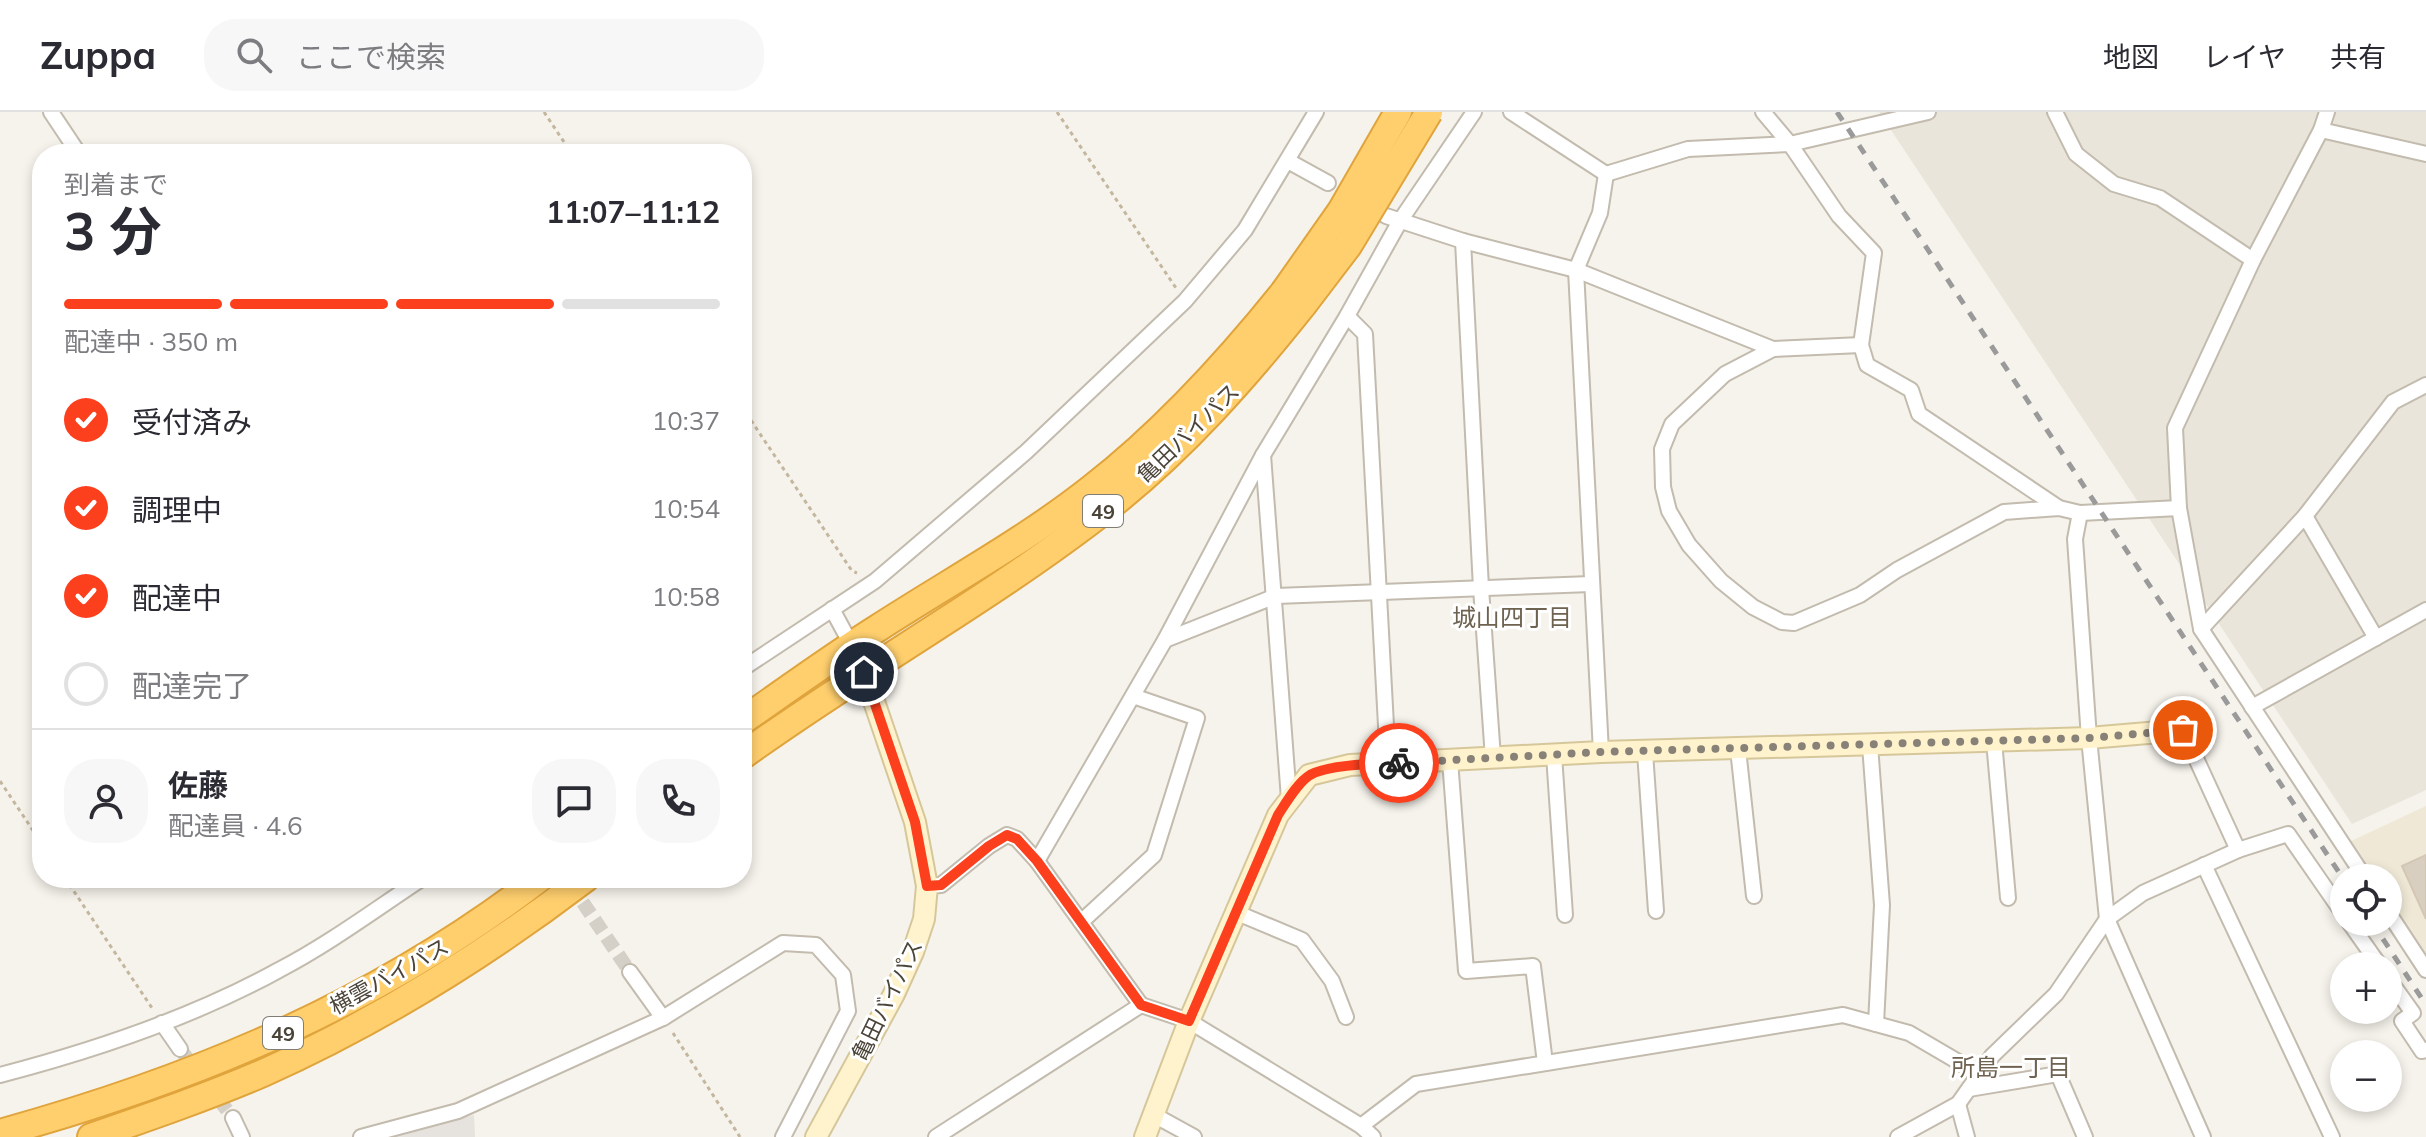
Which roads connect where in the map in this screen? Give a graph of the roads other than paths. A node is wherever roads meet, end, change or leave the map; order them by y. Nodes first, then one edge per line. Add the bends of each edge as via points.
1 (51, 112) edge
2 (1316, 112) edge
3 (1398, 112) edge
4 (1429, 112) edge
5 (1474, 112) edge
6 (1511, 112) edge
7 (1763, 112) edge
8 (1928, 112) edge
9 (2055, 112) edge
10 (2327, 112) edge
11 (2321, 130) junction
12 (72, 144) edge
13 (1790, 144) junction
14 (2426, 154) edge
15 (1288, 161) junction
16 (1606, 174) junction
17 (1328, 183) dead end
18 (1393, 219) junction
19 (1463, 241) junction
20 (2253, 260) junction
21 (1576, 270) junction
22 (1294, 299) junction
23 (1347, 316) junction
24 (1861, 345) junction
25 (1773, 349) junction
26 (2426, 385) edge
27 (1263, 455) junction
28 (2059, 508) junction
29 (2179, 508) junction
30 (2080, 513) junction
31 (2305, 516) junction
32 (1591, 584) junction
33 (1481, 588) junction
34 (1379, 592) junction
35 (1276, 596) junction
36 (832, 609) junction
37 (2426, 610) edge
38 (2201, 629) junction
39 (2376, 638) junction
40 (1165, 640) junction
41 (852, 646) junction
42 (752, 662) edge
43 (864, 672) junction
44 (1133, 696) junction
45 (2252, 707) junction
46 (752, 714) edge
47 (2183, 730) joint
48 (2089, 738) junction
49 (1994, 741) junction
50 (1870, 745) junction
51 (752, 749) edge
52 (1738, 749) junction
53 (1601, 752) junction
54 (1645, 752) junction
55 (1554, 755) junction
56 (1493, 758) junction
57 (1450, 760) junction
58 (1388, 763) junction
59 (1289, 799) junction
60 (2238, 850) junction
61 (1037, 861) junction
62 (2356, 864) edge
63 (2204, 865) junction
64 (927, 886) junction
65 (408, 888) edge
66 (526, 888) edge
67 (572, 888) edge
68 (2330, 895) edge
69 (1754, 896) dead end
70 (2008, 898) dead end
71 (1656, 911) dead end
72 (1235, 912) junction
73 (1565, 915) dead end
74 (2107, 919) junction
75 (1081, 922) junction
76 (2402, 933) edge
77 (2426, 970) edge
78 (630, 972) tunnel mouth
79 (2402, 998) edge
80 (1141, 1005) junction
81 (1346, 1017) dead end
82 (663, 1018) junction
83 (1189, 1021) junction
84 (2402, 1021) edge
85 (2402, 1021) edge
86 (162, 1023) junction
87 (1876, 1024) junction
88 (180, 1049) tunnel mouth
89 (2426, 1050) edge
90 (1545, 1063) junction
91 (1979, 1074) junction
92 (0, 1075) edge
93 (1969, 1089) junction
94 (1958, 1104) junction
95 (1154, 1115) junction
96 (233, 1118) tunnel mouth
97 (1361, 1126) junction
98 (0, 1133) edge
99 (91, 1137) edge
100 (242, 1137) edge
101 (361, 1137) edge
102 (783, 1137) edge
103 (816, 1137) edge
104 (936, 1137) edge
105 (1145, 1137) edge
106 (1194, 1137) edge
107 (1373, 1137) edge
108 (1898, 1137) edge
109 (1967, 1137) edge
110 (2085, 1137) edge
111 (2203, 1137) edge
112 (2332, 1137) edge

1 - 12 street
2 - 15 street
3 - 22 highway, 亀田バイパス / 49, bridge
4 - 22 highway, 亀田バイパス / 49, bridge via 1348,246
5 - 18 street
6 - 16 street
7 - 13 street
8 - 13 street
9 - 20 street via 2076,154 2114,184 2160,198
10 - 11 street
11 - 14 street
11 - 20 street
13 - 16 street via 1688,149
13 - 24 street via 1839,216 1874,253
15 - 17 street
15 - 36 street via 1245,230 1185,301 1026,452 875,581
16 - 21 street via 1600,213
18 - 19 street
18 - 23 street
19 - 21 street
19 - 33 street
20 - 29 street via 2175,428
21 - 25 street
21 - 32 street
22 - 41 highway, 亀田バイパス / 49 via 1092,488
22 - 43 highway, 亀田バイパス / 49 via 1263,356 1212,413 1111,505
23 - 27 street
23 - 34 street via 1365,334
24 - 25 street
24 - 28 street via 1867,365 1911,390 1919,414
25 - 28 street via 1725,374 1672,424 1662,449 1669,511 1689,545 1753,607 1794,623 1860,595 2004,512
26 - 31 street via 2393,402
27 - 35 street
27 - 40 street
28 - 30 street
29 - 30 street
29 - 38 street
30 - 48 street via 2075,539
31 - 38 street
31 - 39 street
32 - 33 street
32 - 53 street
33 - 34 street
33 - 56 street
34 - 35 street
34 - 58 street
35 - 40 street
35 - 59 street
36 - 41 street
36 - 42 street
37 - 39 street
38 - 45 street
39 - 45 street
40 - 44 street
41 - 43 street, 亀田バイパス
41 - 46 highway, 49
43 - 51 highway, 49
43 - 64 street, 亀田バイパス via 915,822
44 - 61 street
44 - 75 street via 1197,718 1154,855
45 - 62 street
47 - 48 street
47 - 60 street
48 - 49 street
48 - 74 street
49 - 50 street
49 - 70 street
50 - 52 street
50 - 87 street via 1882,905
52 - 54 street
52 - 69 street
53 - 54 street
53 - 55 street
54 - 71 street
55 - 56 street
55 - 73 street
56 - 57 street
57 - 58 street
57 - 90 street via 1466,971 1533,966
58 - 59 street via 1309,775
59 - 72 street
60 - 63 street
60 - 68 street via 2288,834
61 - 64 street via 1007,835 941,885
61 - 75 street
63 - 74 street via 2143,893
63 - 112 street
64 - 103 street, 亀田バイパス via 913,952
65 - 86 street via 282,969
66 - 98 highway, 横雲バイパス / 49 via 410,967 298,1026 177,1078
67 - 99 highway, 横雲バイパス / 49 via 424,990 323,1044
72 - 81 street via 1302,940 1332,981
72 - 83 street
74 - 91 street via 2056,994
74 - 111 street
75 - 80 street
76 - 77 street
78 - 82 street
79 - 85 street via 2413,1013
80 - 83 street
80 - 104 street
82 - 101 street via 458,1111
82 - 102 street via 783,943 816,945 843,975 848,1011
83 - 95 street
83 - 97 street
84 - 89 street
86 - 88 street
86 - 92 street
87 - 90 street via 1843,1015
87 - 91 street via 1909,1033
90 - 97 street via 1416,1084
91 - 93 street
93 - 94 street
93 - 110 street via 2058,1074
94 - 108 street
94 - 109 street
95 - 105 street
95 - 106 street
96 - 100 street
97 - 107 street

